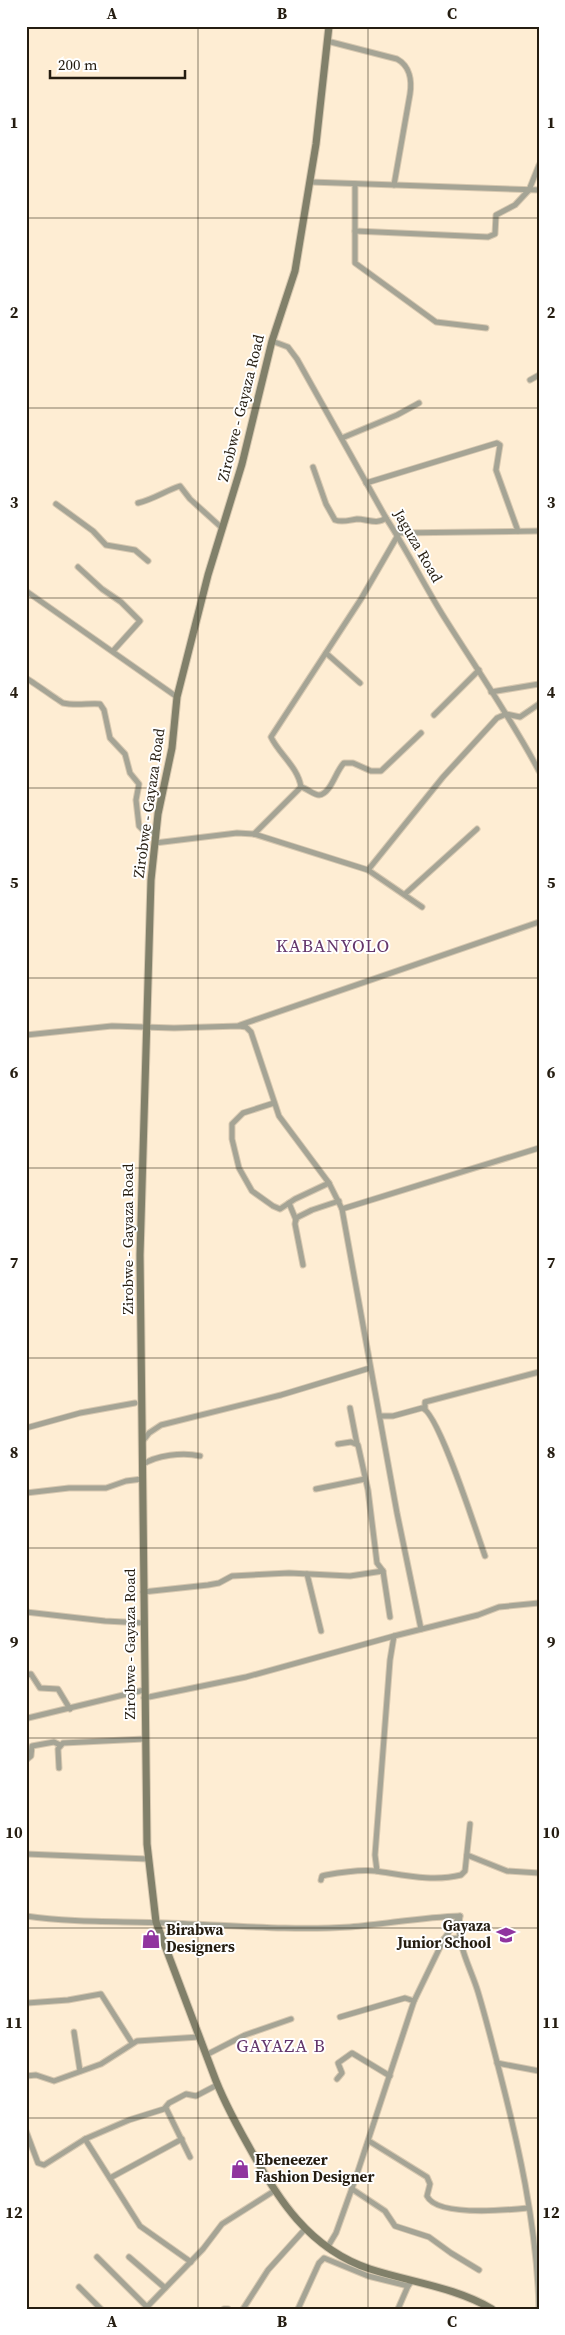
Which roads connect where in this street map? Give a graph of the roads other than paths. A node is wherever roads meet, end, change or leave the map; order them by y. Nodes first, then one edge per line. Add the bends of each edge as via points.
1 (329, 26) edge
2 (327, 41) junction
3 (539, 165) edge
4 (310, 182) junction
5 (354, 184) junction
6 (394, 185) junction
7 (529, 190) junction
8 (539, 190) edge
9 (355, 231) junction
10 (486, 328) dead end
11 (272, 341) junction
12 (539, 375) edge
13 (530, 380) dead end
14 (418, 403) dead end
15 (342, 438) junction
16 (313, 468) dead end
17 (366, 482) junction
18 (138, 503) dead end
19 (56, 504) dead end
20 (386, 518) junction
21 (222, 528) junction
22 (518, 531) junction
23 (539, 531) edge
24 (397, 534) junction
25 (148, 560) dead end
26 (78, 567) dead end
27 (26, 591) edge
28 (114, 651) junction
29 (326, 654) junction
30 (479, 670) junction
31 (26, 678) edge
32 (360, 683) dead end
33 (539, 684) edge
34 (492, 692) junction
35 (177, 697) junction
36 (539, 704) edge
37 (506, 714) junction
38 (434, 715) dead end
39 (422, 733) dead end
40 (539, 771) edge
41 (301, 787) junction
42 (477, 829) dead end
43 (156, 833) junction
44 (254, 834) junction
45 (155, 843) junction
46 (368, 870) junction
47 (404, 894) junction
48 (422, 907) dead end
49 (539, 922) edge
50 (148, 1026) junction
51 (239, 1026) junction
52 (26, 1035) edge
53 (274, 1103) junction
54 (539, 1148) edge
55 (329, 1182) junction
56 (339, 1202) junction
57 (289, 1203) junction
58 (342, 1208) junction
59 (296, 1220) junction
60 (303, 1265) dead end
61 (370, 1368) junction
62 (539, 1372) edge
63 (135, 1402) dead end
64 (350, 1408) dead end
65 (425, 1409) junction
66 (380, 1416) junction
67 (26, 1428) edge
68 (142, 1443) junction
69 (338, 1444) dead end
70 (358, 1445) junction
71 (200, 1456) dead end
72 (142, 1465) junction
73 (142, 1479) junction
74 (365, 1479) junction
75 (316, 1488) dead end
76 (26, 1493) edge
77 (485, 1556) dead end
78 (383, 1571) junction
79 (307, 1574) junction
80 (143, 1592) junction
81 (539, 1603) edge
82 (26, 1612) edge
83 (390, 1617) dead end
84 (143, 1623) junction
85 (421, 1629) junction
86 (321, 1631) dead end
87 (394, 1636) junction
88 (26, 1675) edge
89 (144, 1690) junction
90 (144, 1698) junction
91 (70, 1708) junction
92 (28, 1718) dead end
93 (144, 1739) junction
94 (60, 1745) junction
95 (26, 1760) edge
96 (59, 1768) dead end
97 (470, 1824) dead end
98 (26, 1854) edge
99 (467, 1855) junction
100 (148, 1858) junction
101 (378, 1872) junction
102 (539, 1873) edge
103 (321, 1880) dead end
104 (26, 1916) edge
105 (460, 1916) junction
106 (156, 1922) junction
107 (460, 1938) junction
108 (444, 1939) junction
109 (414, 2001) junction
110 (27, 2003) edge
111 (340, 2016) dead end
112 (291, 2019) dead end
113 (74, 2032) dead end
114 (200, 2037) junction
115 (132, 2043) junction
116 (206, 2055) junction
117 (497, 2063) junction
118 (80, 2071) junction
119 (539, 2071) edge
120 (26, 2076) edge
121 (390, 2076) junction
122 (336, 2079) dead end
123 (217, 2085) junction
124 (166, 2108) junction
125 (26, 2131) edge
126 (85, 2139) junction
127 (182, 2139) junction
128 (369, 2141) junction
129 (190, 2156) dead end
130 (110, 2178) junction
131 (352, 2189) junction
132 (274, 2190) junction
133 (528, 2208) junction
134 (539, 2224) edge
135 (532, 2225) junction
136 (305, 2229) junction
137 (327, 2248) junction
138 (97, 2257) dead end
139 (129, 2257) dead end
140 (191, 2262) junction
141 (479, 2270) dead end
142 (410, 2283) junction
143 (79, 2287) dead end
144 (165, 2288) junction
145 (146, 2308) edge
146 (101, 2309) edge
147 (224, 2309) edge
148 (228, 2309) edge
149 (243, 2309) edge
150 (298, 2309) edge
151 (398, 2309) edge
152 (492, 2309) edge
153 (539, 2309) edge

1 - 2 street, Zirobwe - Gayaza Road
2 - 4 street, Zirobwe - Gayaza Road
2 - 6 street via 397,60 409,73 410,94
3 - 7 street
4 - 5 street
4 - 11 street, Zirobwe - Gayaza Road via 295,271
5 - 6 street
5 - 9 street
6 - 7 street
7 - 8 street
7 - 9 street via 515,205 496,215 495,234 488,237
9 - 10 street via 355,263 398,296 436,322
11 - 15 street, Jaguza Road via 292,352
11 - 21 street, Zirobwe - Gayaza Road via 242,464
12 - 13 street
14 - 15 street
15 - 17 street, Jaguza Road
16 - 20 street via 326,504 336,520 375,521
17 - 20 street, Jaguza Road
17 - 22 street via 497,443 500,444 496,470
18 - 21 street via 180,486
19 - 25 street via 106,544 135,550
20 - 24 street, Jaguza Road
21 - 35 street, Zirobwe - Gayaza Road
22 - 23 street
22 - 24 street
24 - 29 street
24 - 30 street, Jaguza Road via 443,616
26 - 28 street via 140,622
27 - 28 street
28 - 35 street
29 - 32 street
29 - 41 street via 271,737
30 - 34 street, Jaguza Road
30 - 38 street
31 - 43 street via 59,701 100,704 110,738 126,754 130,773 139,784 136,800 139,826 144,831
33 - 34 street
34 - 37 street, Jaguza Road
35 - 43 street, Zirobwe - Gayaza Road via 172,748
36 - 37 street via 520,716
37 - 40 street, Jaguza Road
37 - 46 street via 497,718 443,777
39 - 41 street via 381,771 344,763 322,794 317,795
41 - 44 street
42 - 47 street
43 - 45 street, Zirobwe - Gayaza Road
44 - 45 street via 237,833
44 - 46 street
45 - 50 street, Zirobwe - Gayaza Road
46 - 47 street
47 - 48 street
49 - 51 street
50 - 51 street
50 - 52 street via 112,1026
50 - 68 street, Zirobwe - Gayaza Road via 140,1246
51 - 53 street via 251,1032
53 - 55 street via 284,1125
53 - 57 street via 238,1116 232,1124 232,1139 239,1168 252,1191 277,1209
54 - 58 street
55 - 56 street
55 - 57 street
56 - 58 street
56 - 59 street via 312,1210
57 - 59 street
58 - 61 street
59 - 60 street
61 - 66 street
61 - 68 street via 281,1395 162,1425
62 - 65 street via 425,1402
63 - 67 street
64 - 70 street
65 - 66 street
65 - 77 street via 442,1437
66 - 85 street
68 - 72 street, Zirobwe - Gayaza Road
69 - 70 street via 351,1442
70 - 74 street
71 - 72 street via 191,1454 150,1459
72 - 73 street, Zirobwe - Gayaza Road
73 - 76 street via 106,1488
73 - 80 street, Zirobwe - Gayaza Road
74 - 75 street
74 - 78 street via 377,1563
78 - 79 street via 350,1576
78 - 83 street
79 - 80 street via 232,1576 208,1585
79 - 86 street
80 - 84 street, Zirobwe - Gayaza Road
81 - 85 street via 499,1607
82 - 84 street
84 - 89 street, Zirobwe - Gayaza Road
85 - 87 street
87 - 90 street via 246,1677
87 - 101 street via 375,1855
88 - 91 street via 31,1674 40,1688 58,1689
89 - 90 street, Zirobwe - Gayaza Road
89 - 91 street
90 - 93 street, Zirobwe - Gayaza Road
91 - 92 street
93 - 94 street
93 - 100 street, Zirobwe - Gayaza Road
94 - 95 street via 54,1742 32,1746 31,1756
94 - 96 street
97 - 99 street
98 - 100 street
99 - 101 street via 464,1873 457,1876 405,1877
99 - 102 street via 507,1871
100 - 106 street, Zirobwe - Gayaza Road
101 - 103 street via 338,1873 322,1876
104 - 106 street via 91,1922
105 - 106 street via 285,1929
105 - 107 street
105 - 108 street
106 - 114 street, Zirobwe - Gayaza Road
107 - 108 street
107 - 117 street
108 - 109 street
109 - 111 street via 405,1998
109 - 121 street
110 - 115 street via 101,1994
112 - 116 street via 245,2035
113 - 118 street
114 - 115 street
114 - 116 street, Zirobwe - Gayaza Road
115 - 118 street via 101,2064
116 - 123 street, Zirobwe - Gayaza Road
117 - 119 street
117 - 133 street via 518,2147
118 - 120 street via 54,2081 36,2075
121 - 122 street via 352,2053 338,2063 342,2073
121 - 128 street
123 - 124 street via 196,2096 186,2094
123 - 132 street, Zirobwe - Gayaza Road
124 - 126 street
124 - 127 street
125 - 126 street via 41,2165
126 - 130 street
127 - 129 street
127 - 130 street
128 - 131 street
128 - 133 street via 427,2177 430,2201 454,2209 482,2212
130 - 140 street via 140,2226
131 - 137 street
131 - 141 street via 385,2211 395,2226 429,2236
132 - 136 street, Zirobwe - Gayaza Road
132 - 140 street via 222,2224
133 - 135 street
134 - 135 street
135 - 153 street
136 - 137 street, Zirobwe - Gayaza Road
136 - 149 street via 268,2270
137 - 142 street, Zirobwe - Gayaza Road via 367,2268
138 - 145 street
139 - 144 street
140 - 144 street
142 - 150 street via 368,2276 324,2258 319,2262
142 - 151 street
142 - 152 street, Zirobwe - Gayaza Road via 462,2295
143 - 146 street
144 - 145 street
147 - 148 street

